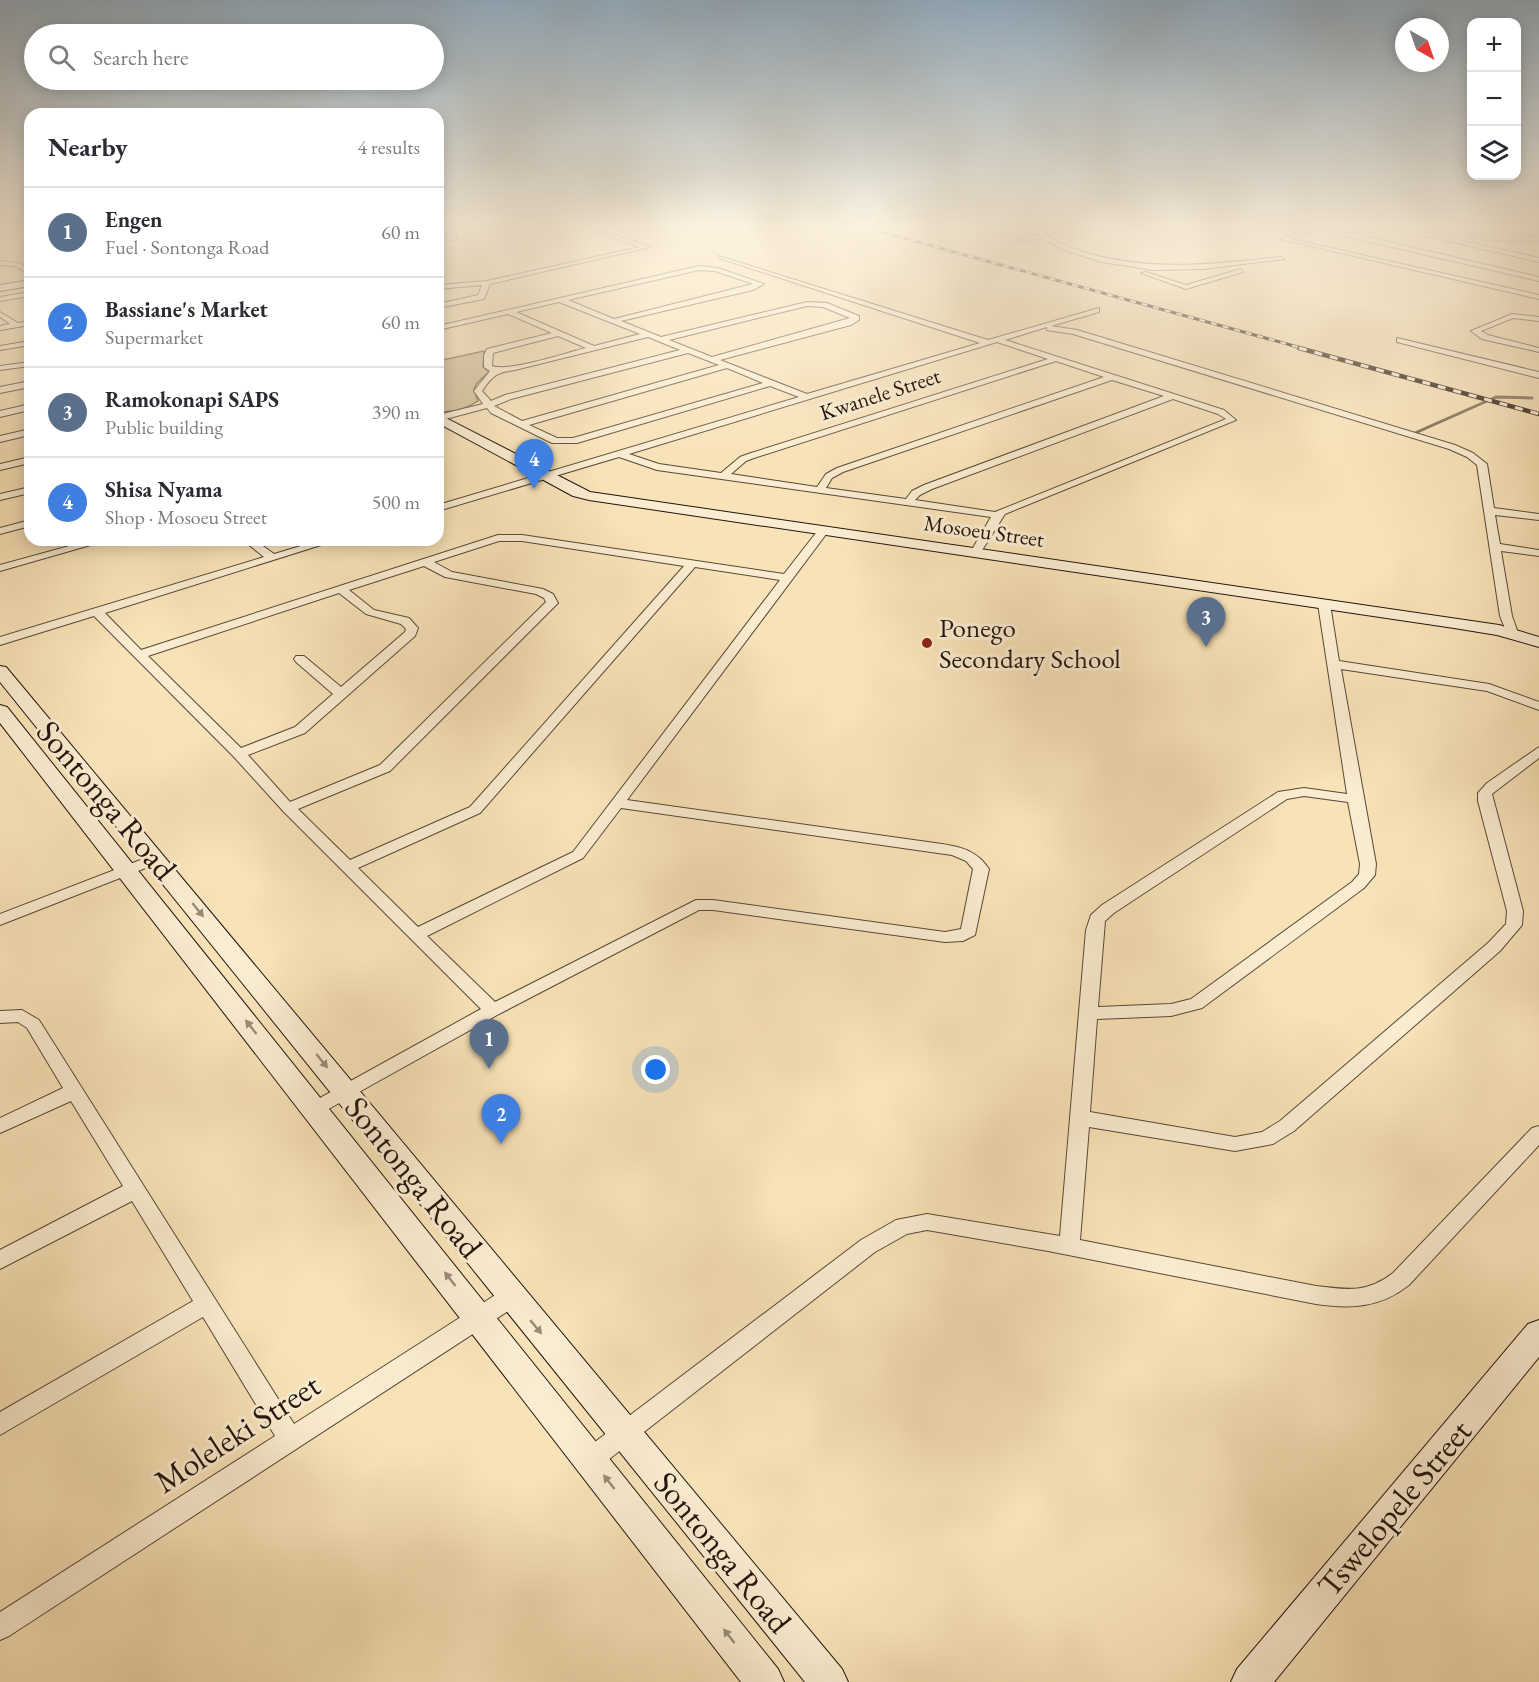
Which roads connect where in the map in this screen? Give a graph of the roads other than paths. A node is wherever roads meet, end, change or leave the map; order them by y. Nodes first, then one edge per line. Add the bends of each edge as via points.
1 (536, 305) edge
2 (574, 305) edge
3 (678, 305) edge
4 (801, 305) edge
5 (825, 305) edge
6 (877, 305) edge
7 (1096, 310) dead end
8 (508, 312) junction
9 (0, 314) edge
10 (1539, 319) edge
11 (614, 321) junction
12 (24, 324) edge
13 (16, 325) junction
14 (444, 327) edge
15 (0, 328) edge
16 (1042, 328) junction
17 (557, 334) junction
18 (647, 335) junction
19 (659, 340) junction
20 (1400, 340) dead end
21 (991, 341) junction
22 (24, 344) edge
23 (0, 348) edge
24 (593, 348) junction
25 (686, 351) junction
26 (1539, 351) edge
27 (1055, 359) junction
28 (710, 360) junction
29 (24, 365) edge
30 (726, 366) junction
31 (0, 368) edge
32 (497, 370) junction
33 (1539, 375) edge
34 (1112, 377) junction
35 (770, 383) junction
36 (24, 385) edge
37 (0, 390) edge
38 (1173, 396) junction
39 (807, 397) junction
40 (488, 405) junction
41 (24, 408) edge
42 (0, 414) edge
43 (444, 416) edge
44 (444, 421) edge
45 (521, 424) junction
46 (24, 433) edge
47 (0, 439) edge
48 (618, 453) junction
49 (24, 461) edge
50 (0, 467) edge
51 (544, 476) junction
52 (723, 476) junction
53 (820, 489) junction
54 (24, 491) edge
55 (0, 497) edge
56 (909, 502) junction
57 (444, 506) edge
58 (1490, 510) junction
59 (997, 515) junction
60 (1539, 517) edge
61 (24, 525) edge
62 (0, 531) edge
63 (823, 531) junction
64 (82, 546) edge
65 (256, 546) edge
66 (312, 546) edge
67 (1496, 547) junction
68 (975, 553) junction
69 (1539, 553) edge
70 (272, 558) junction
71 (425, 562) junction
72 (691, 565) junction
73 (3, 568) dead end
74 (786, 578) junction
75 (340, 589) junction
76 (1324, 604) junction
77 (96, 611) junction
78 (1512, 633) junction
79 (0, 641) edge
80 (1539, 642) edge
81 (140, 654) junction
82 (300, 659) dead end
83 (1334, 664) junction
84 (0, 671) edge
85 (342, 695) junction
86 (1539, 706) edge
87 (0, 711) edge
88 (1539, 751) edge
89 (239, 754) junction
90 (1355, 799) junction
91 (620, 803) junction
92 (288, 808) junction
93 (156, 859) junction
94 (349, 866) junction
95 (126, 871) junction
96 (0, 920) edge
97 (417, 933) junction
98 (493, 1010) junction
99 (1089, 1013) junction
100 (0, 1017) edge
101 (74, 1091) junction
102 (347, 1092) junction
103 (316, 1109) junction
104 (1081, 1118) junction
105 (0, 1126) edge
106 (1539, 1133) edge
107 (135, 1190) junction
108 (1069, 1246) junction
109 (0, 1260) edge
110 (511, 1297) junction
111 (205, 1305) junction
112 (479, 1316) junction
113 (1539, 1334) edge
114 (0, 1424) edge
115 (626, 1433) junction
116 (289, 1438) junction
117 (591, 1459) junction
118 (0, 1627) edge
119 (765, 1682) edge
120 (829, 1682) edge
121 (1250, 1682) edge

1 - 8 street
2 - 11 street
3 - 11 street
4 - 19 street
5 - 28 street via 856,318
6 - 21 street
7 - 16 street
8 - 14 street
8 - 17 street
9 - 13 street
10 - 26 street via 1512,316 1475,331
11 - 18 street
12 - 13 street
13 - 15 street
16 - 21 street
16 - 58 street via 1074,332 1462,451 1482,464
17 - 24 street
17 - 32 street via 492,350 488,367
18 - 19 street
18 - 24 street
19 - 25 street
20 - 33 street
21 - 27 street
21 - 39 street
22 - 23 street
24 - 32 street
25 - 28 street
25 - 40 street
27 - 34 street
27 - 52 street, Kwanele Street via 743,459
28 - 30 street
29 - 31 street
30 - 35 street
30 - 45 street
32 - 40 street via 479,389
34 - 38 street
34 - 53 street via 840,470 829,476
35 - 39 street
35 - 45 street via 570,442 555,441
36 - 37 street
38 - 56 street via 928,487
38 - 59 street via 1226,414 1231,420
39 - 48 street
40 - 43 street
40 - 45 street
41 - 42 street
44 - 51 main road, Mosoeu Street
46 - 47 street
48 - 51 street
48 - 52 street via 651,466
49 - 50 street
51 - 57 street
51 - 63 main road, Mosoeu Street via 589,496
52 - 53 street
53 - 56 street
54 - 55 street
56 - 59 street
58 - 60 street
58 - 67 street
59 - 68 street
61 - 62 street
63 - 68 main road, Mosoeu Street
63 - 74 street
64 - 73 street
65 - 70 street
66 - 70 street
67 - 69 street
67 - 78 street
68 - 76 main road, Mosoeu Street
70 - 77 street
71 - 72 street via 484,541 514,537
71 - 75 street
71 - 92 street via 449,575 539,591 549,596 552,603 385,768
72 - 74 street
72 - 94 street via 475,810
74 - 91 street
75 - 81 street
75 - 85 street via 370,612 405,621 412,628 408,637
76 - 78 main road, Mosoeu Street
76 - 83 street
77 - 79 street
77 - 81 street
78 - 80 main road, Mosoeu Street
81 - 89 street
82 - 85 street
83 - 86 street via 1489,688
83 - 90 street
84 - 93 main road, Sontonga Road
85 - 89 street via 297,731
87 - 95 main road, Sontonga Road
88 - 104 street via 1487,790 1485,797 1515,910 1514,925 1494,947 1287,1126 1266,1139 1235,1144
89 - 92 street
90 - 99 street via 1304,792 1283,795 1108,909 1095,924
90 - 99 street via 1368,864 1364,880 1196,1004 1171,1010
91 - 97 street via 578,855
91 - 98 street via 963,854 981,869 969,931 963,936 945,937 704,904 686,909
92 - 94 street
93 - 95 street
93 -> 102 main road, Sontonga Road
94 - 97 street
95 - 96 street
103 -> 95 main road, Sontonga Road
97 - 98 street
98 - 102 street
99 - 104 street
100 - 101 street via 28,1018
101 - 105 street
101 - 107 street
102 - 103 street
102 - 110 main road, Sontonga Road
112 -> 103 main road, Sontonga Road
104 - 108 street
106 - 108 street via 1401,1280 1369,1298 1317,1295
107 - 109 street
107 - 111 street
108 - 115 street via 940,1224 903,1226 868,1246
110 - 112 street, Moleleki Street
110 -> 115 main road, Sontonga Road
111 - 114 street
111 - 116 street
112 - 116 street, Moleleki Street
112 - 117 main road, Sontonga Road
113 - 121 main road, Tswelopele Street
115 - 117 street
115 - 120 main road, Sontonga Road
116 - 118 street, Moleleki Street
119 -> 117 main road, Sontonga Road

